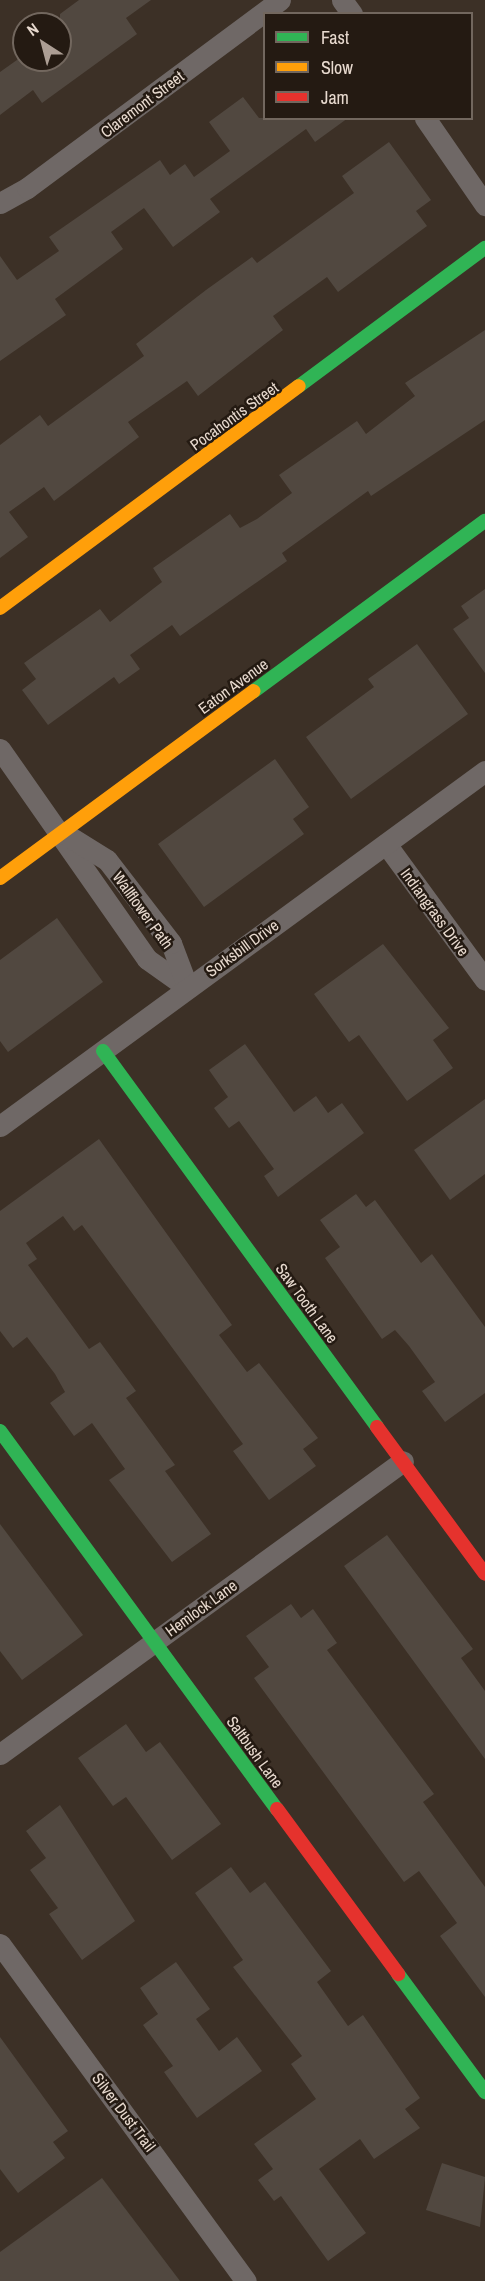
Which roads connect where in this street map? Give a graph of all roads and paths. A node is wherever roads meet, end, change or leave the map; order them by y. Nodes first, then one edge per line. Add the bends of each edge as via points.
1 (280, 0) edge
2 (263, 12) edge
3 (263, 12) edge
4 (426, 120) edge
5 (0, 203) edge
6 (485, 205) edge
7 (485, 248) edge
8 (485, 521) edge
9 (0, 608) edge
10 (0, 749) edge
11 (485, 771) edge
12 (62, 832) junction
13 (386, 843) junction
14 (0, 878) edge
15 (485, 980) edge
16 (188, 988) junction
17 (103, 1051) junction
18 (0, 1126) edge
19 (0, 1431) edge
20 (403, 1461) junction
21 (485, 1574) edge
22 (154, 1642) junction
23 (0, 1754) edge
24 (0, 1944) edge
25 (485, 2091) edge
26 (246, 2281) edge

1 - 3 street, Claremont Street
2 - 5 street, Claremont Street
4 - 6 street
7 - 9 street, Pocahontis Street
8 - 12 street, Eaton Avenue
10 - 12 street
11 - 13 street, Sorksbill Drive
12 - 14 street, Eaton Avenue
12 - 16 street, Wallflower Path via 147,959
12 - 16 street, Wallflower Path via 107,860 171,943
13 - 15 street, Indiangrass Drive
13 - 16 street, Sorksbill Drive
16 - 17 street, Sorksbill Drive
17 - 18 street, Sorksbill Drive
17 - 20 street, Saw Tooth Lane
19 - 22 street, Saltbush Lane
20 - 21 street, Saw Tooth Lane
20 - 22 street, Hemlock Lane
22 - 23 street, Hemlock Lane
22 - 25 street, Saltbush Lane
24 - 26 street, Silver Dust Trail

